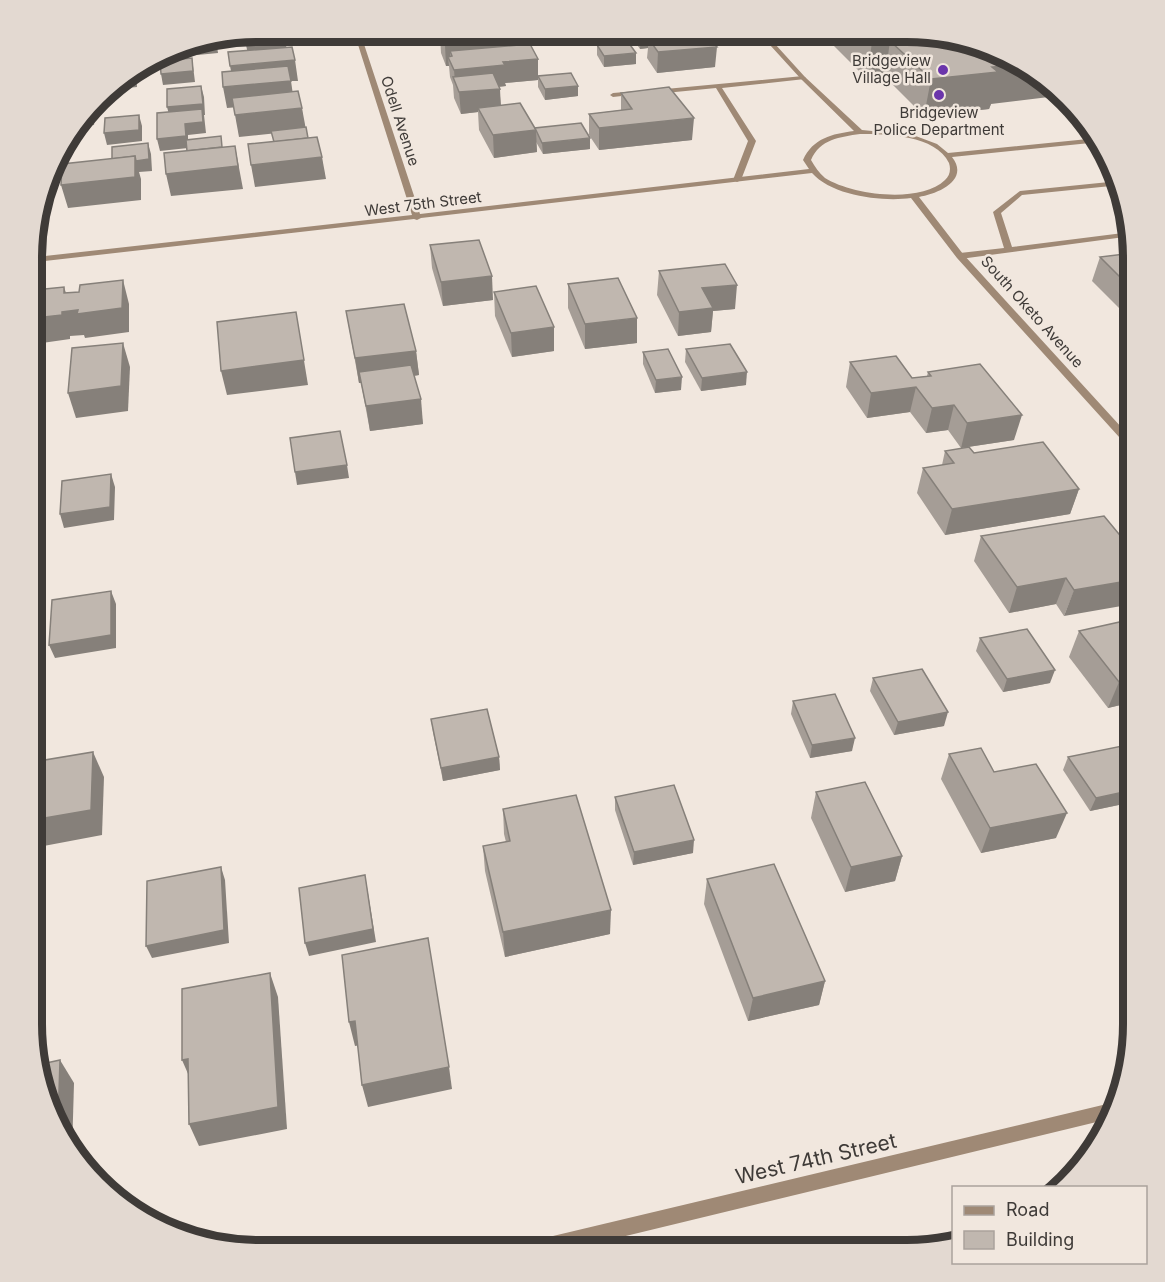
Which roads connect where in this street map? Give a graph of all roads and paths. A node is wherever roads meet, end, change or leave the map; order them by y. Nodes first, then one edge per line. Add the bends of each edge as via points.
1 (360, 42) edge
2 (770, 42) edge
3 (803, 78) junction
4 (718, 86) junction
5 (613, 95) dead end
6 (860, 132) junction
7 (1089, 141) edge
8 (947, 155) junction
9 (813, 171) junction
10 (737, 180) junction
11 (1110, 184) edge
12 (913, 195) junction
13 (417, 218) junction
14 (1122, 235) edge
15 (1009, 249) junction
16 (960, 255) junction
17 (42, 259) edge
18 (1123, 435) edge
19 (1104, 1113) edge
20 (574, 1240) edge

1 - 13 street, Odell Avenue
2 - 3 street
3 - 4 street
3 - 6 street
4 - 5 street
4 - 10 street via 752,141
6 - 8 street via 920,140
6 - 9 street via 821,141 807,160
7 - 8 street
8 - 12 street via 954,165 954,175 932,191
9 - 10 street, West 75th Street
9 - 12 street via 843,189 890,197
10 - 13 street, West 75th Street
11 - 15 street via 1020,193 998,212
12 - 16 street, South Oketo Avenue
13 - 17 street, West 75th Street
14 - 15 street
15 - 16 street
16 - 18 street, South Oketo Avenue
19 - 20 street, West 74th Street

